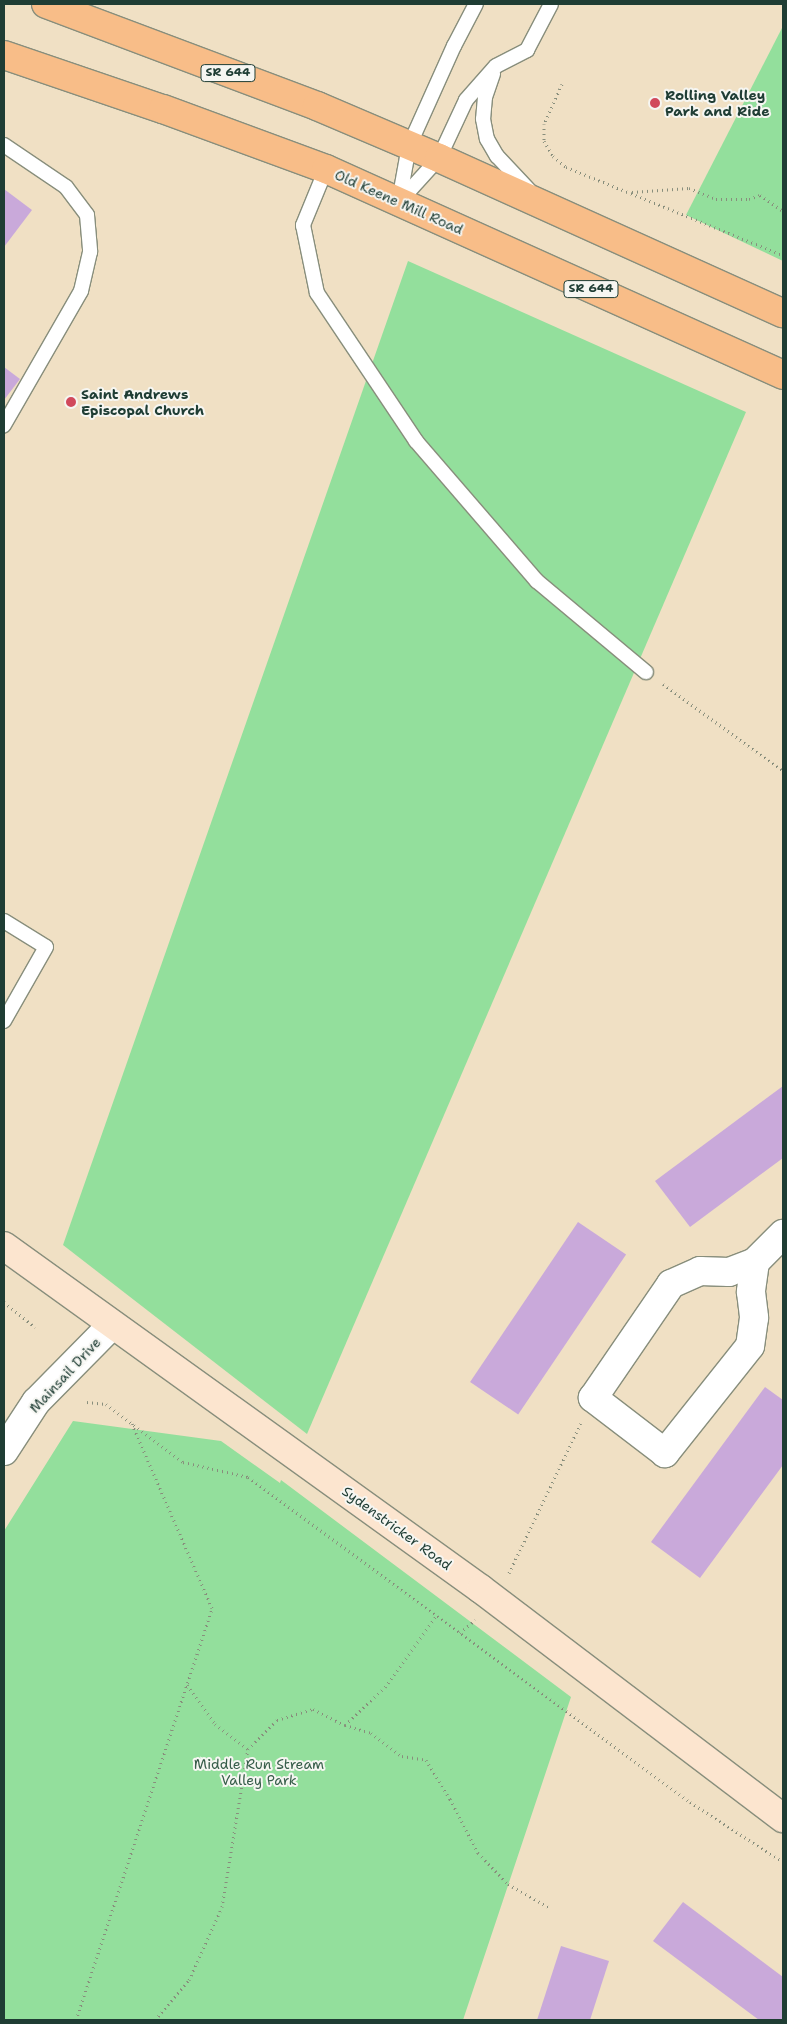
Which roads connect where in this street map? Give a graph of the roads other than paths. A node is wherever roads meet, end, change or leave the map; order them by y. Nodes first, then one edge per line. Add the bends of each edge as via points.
1 (46, 4) edge
2 (476, 4) edge
3 (551, 4) edge
4 (4, 55) edge
5 (496, 66) junction
6 (4, 145) edge
7 (409, 146) junction
8 (439, 158) junction
9 (326, 169) junction
10 (399, 202) junction
11 (546, 206) junction
12 (783, 313) edge
13 (783, 375) edge
14 (4, 425) edge
15 (646, 672) road end
16 (4, 921) edge
17 (4, 1021) edge
18 (783, 1234) edge
19 (4, 1246) edge
20 (755, 1262) junction
21 (112, 1325) junction
22 (4, 1451) edge
23 (783, 1818) edge

1 - 7 main road, SR 644 via 317,106
2 - 7 lane
3 - 5 lane via 527,50
4 - 9 main road, Old Keene Mill Road / SR 644
5 - 8 lane via 466,100
5 - 11 lane via 485,97 483,119 487,139 510,171
6 - 14 lane via 66,187 87,215 90,252 81,290
7 - 8 main road, SR 644
7 - 10 lane
8 - 10 lane
8 - 11 main road, SR 644
9 - 10 main road, Old Keene Mill Road / SR 644
9 - 15 lane via 303,224 317,293 416,441 537,581
10 - 13 main road, Old Keene Mill Road / SR 644
11 - 12 main road, SR 644
16 - 17 lane via 46,947
18 - 20 street
19 - 21 main road, Sydenstricker Road
20 - 20 street via 729,1272 700,1271 671,1284 593,1398 665,1454 750,1346
21 - 22 street, Mainsail Drive via 36,1402
21 - 23 main road, Sydenstricker Road via 496,1600

